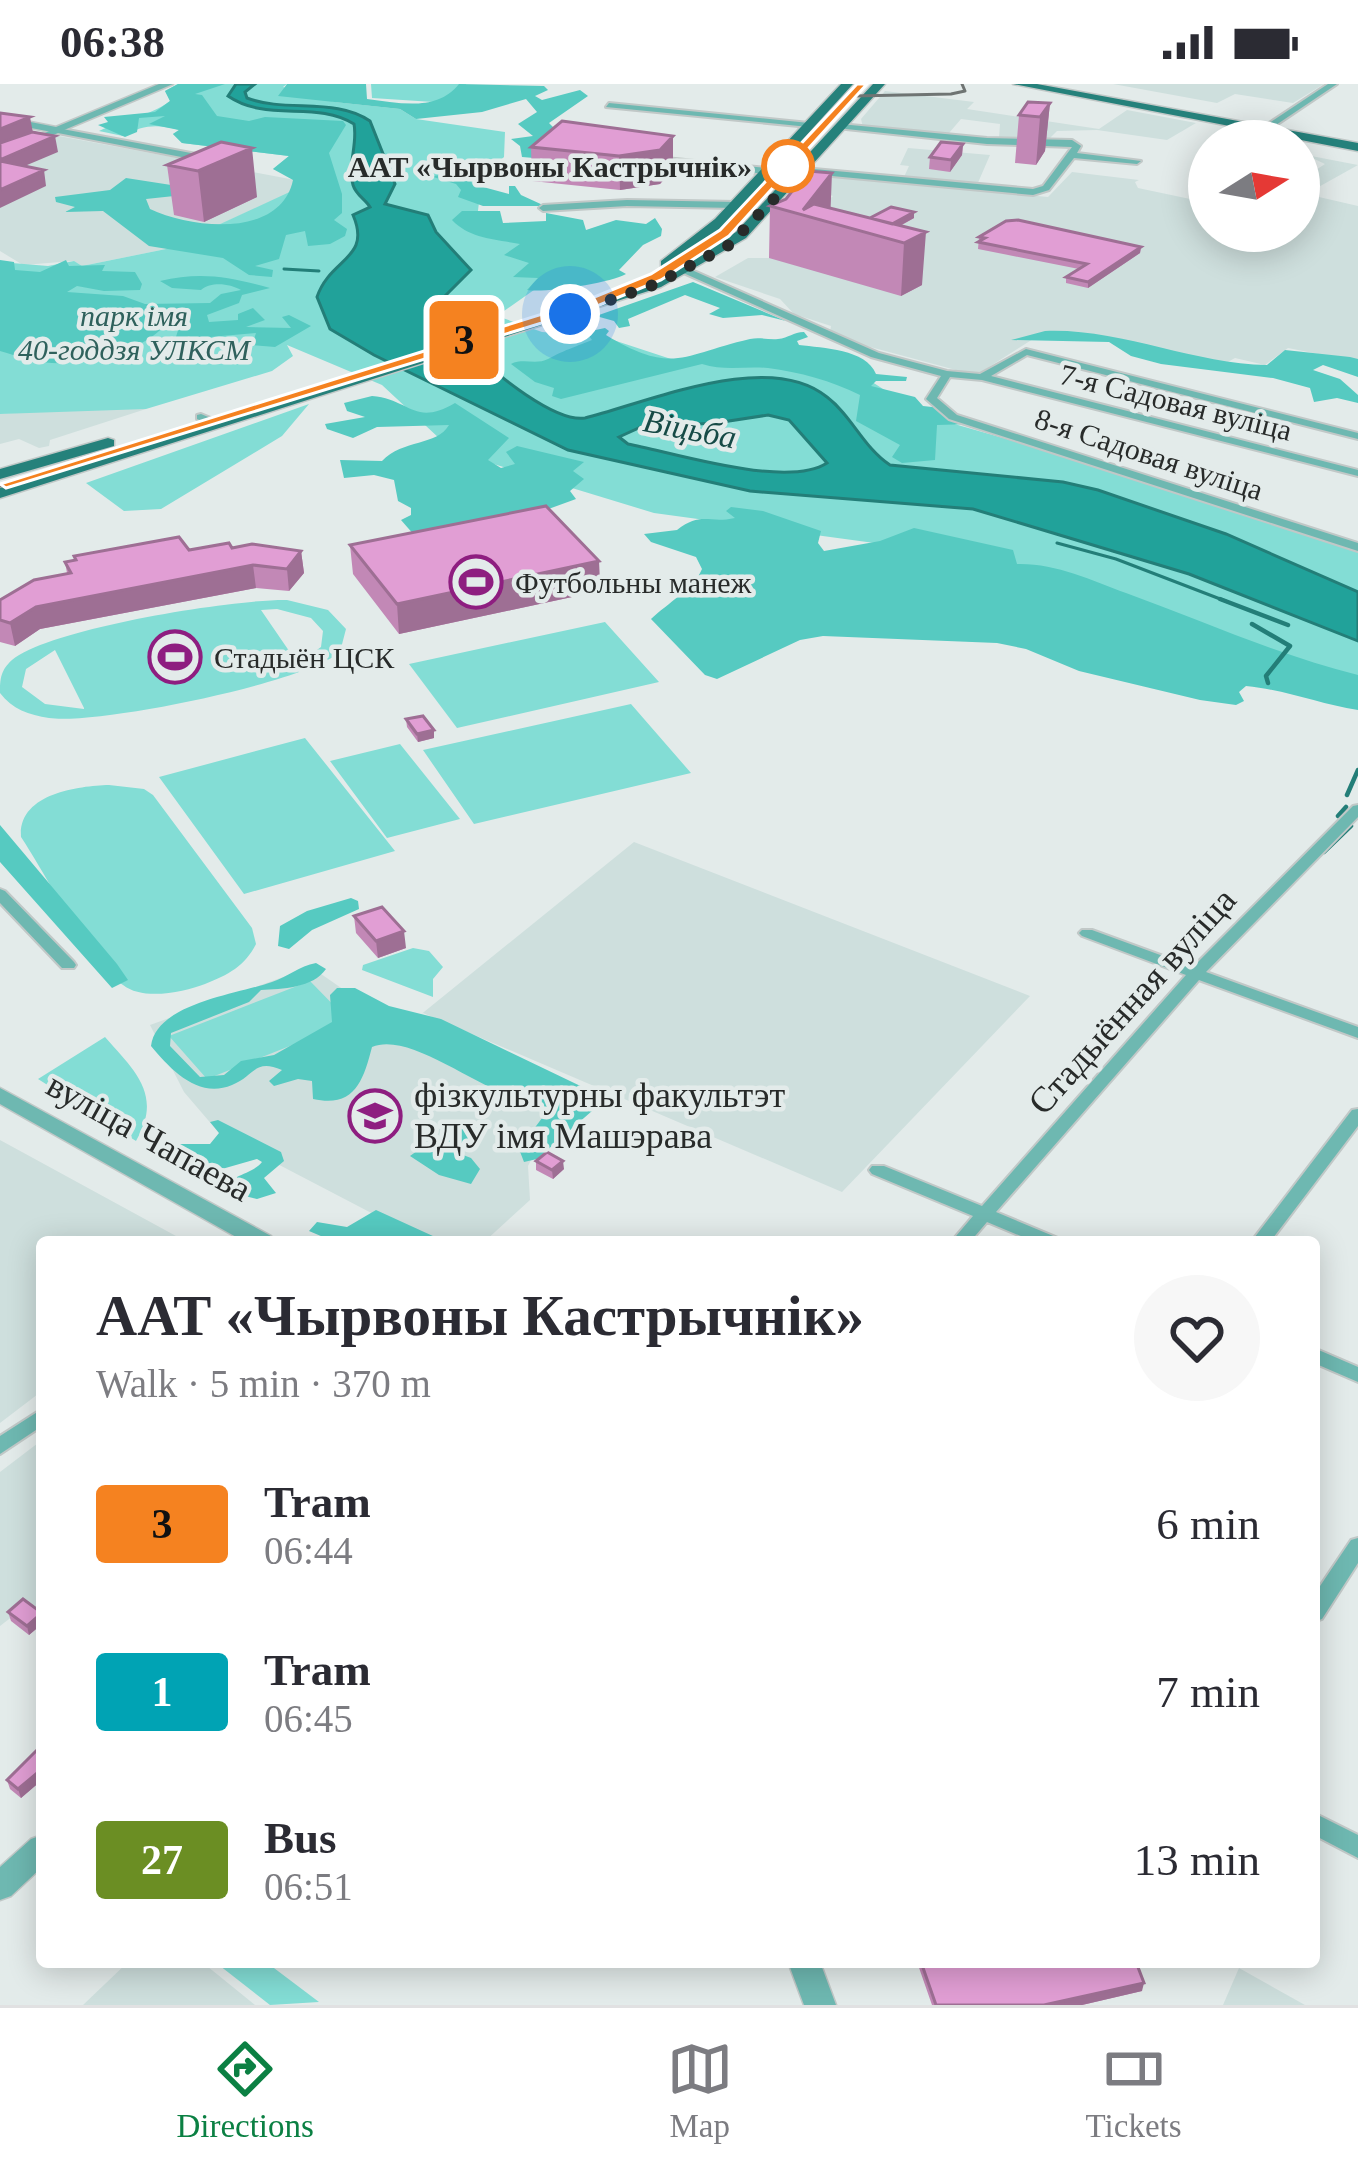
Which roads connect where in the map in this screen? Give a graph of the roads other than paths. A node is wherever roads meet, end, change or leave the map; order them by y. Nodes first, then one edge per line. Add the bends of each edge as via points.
1 (168, 84) edge
2 (847, 84) edge
3 (878, 84) edge
4 (1019, 84) edge
5 (1333, 84) edge
6 (1055, 86) edge
7 (609, 105) dead end
8 (640, 108) junction
9 (0, 119) edge
10 (1232, 120) edge
11 (1279, 120) edge
12 (626, 124) edge
13 (809, 125) junction
14 (840, 126) junction
15 (57, 130) junction
16 (1320, 137) edge
17 (1358, 144) edge
18 (0, 154) edge
19 (1072, 155) junction
20 (639, 158) edge
21 (1137, 160) dead end
22 (220, 161) edge
23 (767, 171) junction
24 (801, 171) junction
25 (736, 205) junction
26 (543, 208) dead end
27 (700, 240) junction
28 (729, 245) junction
29 (666, 263) junction
30 (686, 268) junction
31 (564, 311) junction
32 (947, 374) junction
33 (982, 377) junction
34 (207, 420) junction
35 (1358, 436) edge
36 (54, 458) junction
37 (71, 471) junction
38 (1358, 473) edge
39 (0, 474) edge
40 (0, 494) edge
41 (1358, 547) edge
42 (1358, 809) edge
43 (0, 894) edge
44 (1088, 933) dead end
45 (68, 965) dead end
46 (1196, 974) junction
47 (1358, 1033) edge
48 (0, 1095) edge
49 (1358, 1114) edge
50 (878, 1170) dead end
51 (986, 1214) junction
52 (251, 1236) edge
53 (966, 1236) edge
54 (1038, 1236) edge
55 (1265, 1236) edge
56 (1320, 1358) edge
57 (1358, 1375) edge
58 (36, 1420) edge
59 (0, 1447) edge
60 (1358, 1546) edge
61 (1320, 1604) edge
62 (1320, 1826) edge
63 (1358, 1847) edge
64 (36, 1853) edge
65 (0, 1886) edge
66 (807, 1968) edge
67 (820, 2005) edge

1 - 15 street
2 - 13 main road
3 - 14 main road
4 - 6 main road
5 - 11 street
6 - 10 main road
7 - 8 street
8 - 12 street
8 - 13 street
9 - 15 street
13 - 23 main road
14 - 19 street via 1072,143
14 - 24 main road
15 - 18 street
15 - 22 street
16 - 17 main road
19 - 21 street
19 - 24 street via 1034,192
20 - 23 street
23 - 25 main road
24 - 28 main road
25 - 26 street
25 - 27 main road
27 - 28 main road
27 - 29 main road
28 - 30 main road
29 - 30 street, 7-я Садовая вуліца
29 - 31 main road
30 - 31 main road
30 - 32 street, 7-я Садовая вуліца via 875,355
31 - 34 main road
32 - 33 street, 7-я Садовая вуліца
32 - 41 street, 8-я Садовая вуліца via 931,399 953,417
33 - 35 street via 1026,352
33 - 38 street, 7-я Садовая вуліца
34 - 36 main road
34 - 37 main road
36 - 37 main road via 74,464
36 - 39 main road
37 - 40 main road
42 - 46 street, Стадыённая вуліца
43 - 45 street
44 - 46 street
46 - 47 street
46 - 51 street, Стадыённая вуліца
48 - 52 street, вуліца Чапаева
49 - 55 street
50 - 51 street
51 - 53 street, Стадыённая вуліца
51 - 54 street
56 - 57 street
58 - 59 street
60 - 61 street
62 - 63 street
64 - 65 street
66 - 67 street

